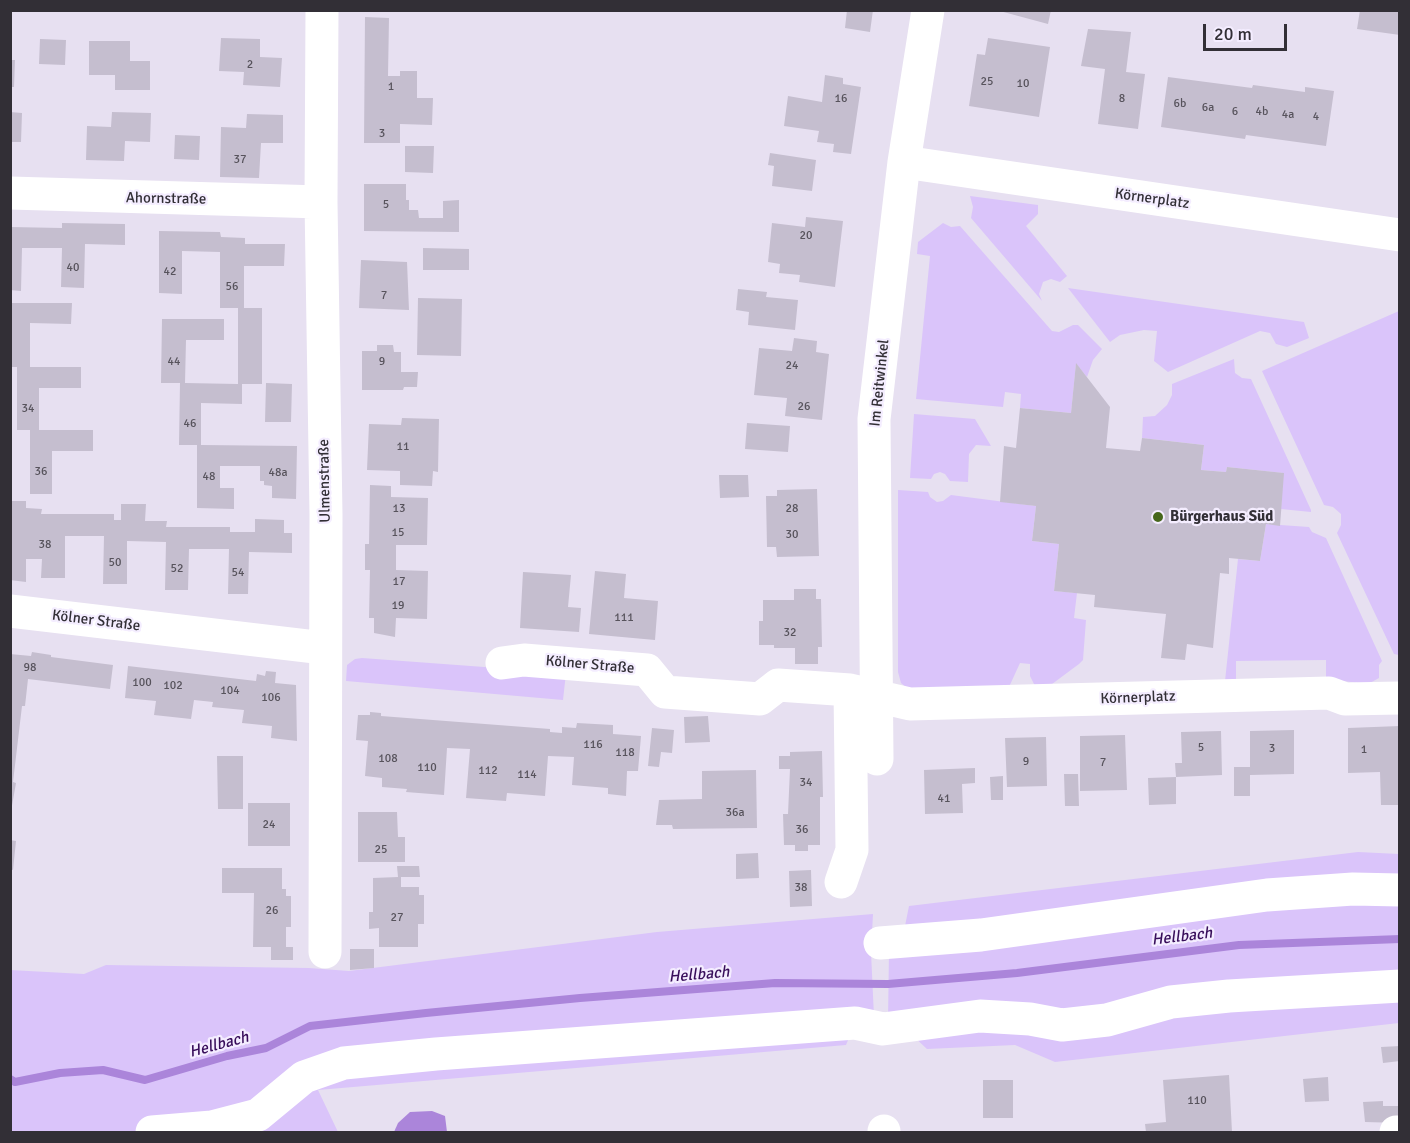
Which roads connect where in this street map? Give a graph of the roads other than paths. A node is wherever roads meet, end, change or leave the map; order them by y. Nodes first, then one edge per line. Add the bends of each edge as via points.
1 (321, 10) edge
2 (928, 10) edge
3 (904, 162) junction
4 (10, 193) edge
5 (321, 202) junction
6 (1400, 235) edge
7 (10, 611) edge
8 (324, 648) junction
9 (502, 663) dead end
10 (863, 694) junction
11 (1400, 698) edge
12 (877, 759) dead end
13 (841, 882) dead end
14 (1400, 890) edge
15 (880, 943) dead end
16 (325, 952) dead end
17 (1400, 986) edge
18 (152, 1132) edge

1 - 5 street, Ulmenstraße
2 - 3 street, Im Reitwinkel
3 - 6 street, Körnerplatz
3 - 10 street, Im Reitwinkel via 874,419
4 - 5 street, Ahornstraße
5 - 8 street, Ulmenstraße
7 - 8 street, Kölner Straße
8 - 16 street, Ulmenstraße
9 - 10 street, Kölner Straße via 524,660 647,670 665,692 760,699 778,685
10 - 11 street, Körnerplatz via 910,704 1329,693 1345,699
10 - 12 street, Im Reitwinkel
10 - 13 street via 852,850
14 - 15 street via 1267,894 981,935
17 - 18 street via 1171,1002 1107,1020 1062,1025 980,1016 883,1029 855,1023 344,1063 304,1077 258,1115 212,1127

